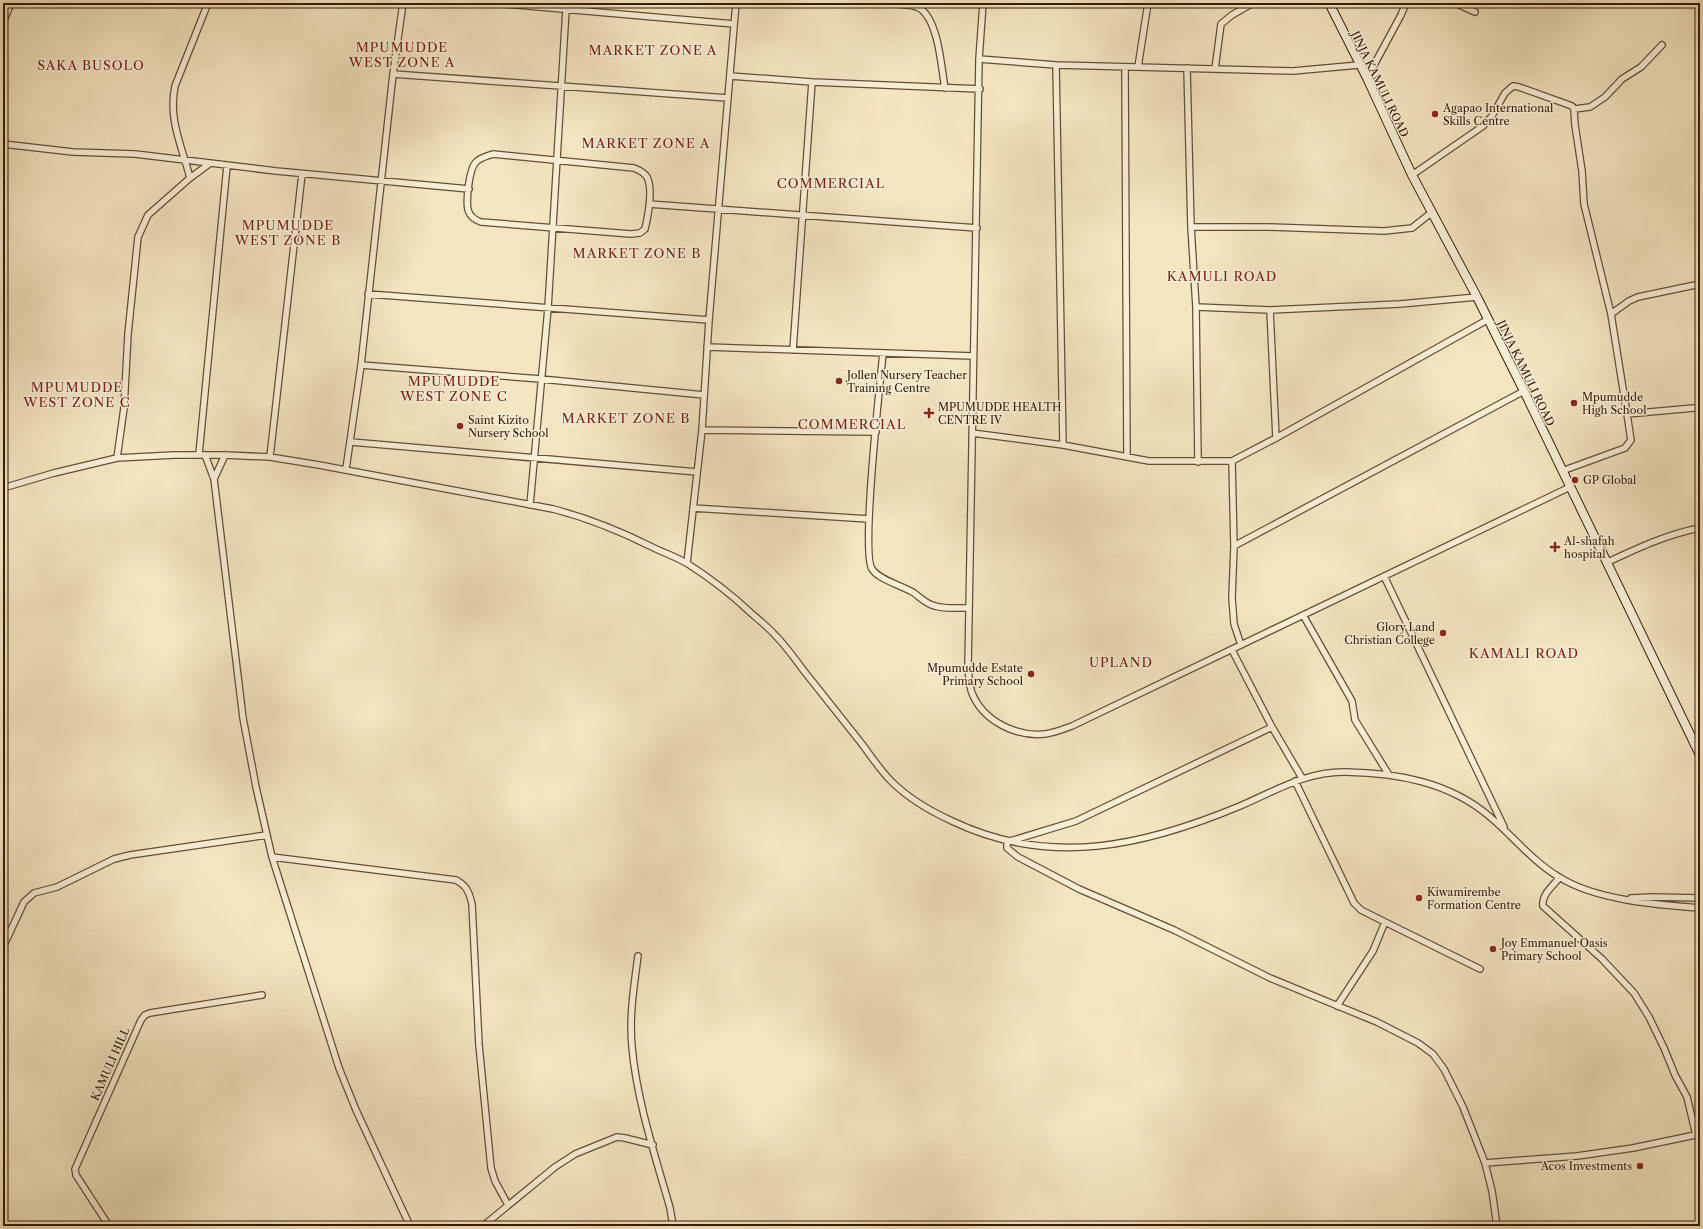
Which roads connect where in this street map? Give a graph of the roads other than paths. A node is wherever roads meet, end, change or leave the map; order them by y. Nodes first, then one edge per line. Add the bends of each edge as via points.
1 (11, 3) edge
2 (208, 3) edge
3 (402, 3) edge
4 (494, 3) edge
5 (736, 3) edge
6 (872, 3) edge
7 (984, 3) edge
8 (1148, 3) edge
9 (1253, 3) edge
10 (1328, 3) edge
11 (1406, 3) edge
12 (1455, 3) edge
13 (566, 9) junction
14 (1475, 12) dead end
15 (3, 23) edge
16 (734, 24) junction
17 (1662, 45) dead end
18 (979, 59) junction
19 (1056, 65) junction
20 (1359, 65) junction
21 (1125, 67) junction
22 (1138, 67) junction
23 (1187, 68) junction
24 (1214, 69) junction
25 (393, 74) junction
26 (730, 76) junction
27 (1367, 78) junction
28 (812, 82) junction
29 (562, 86) junction
30 (945, 88) junction
31 (980, 89) junction
32 (728, 98) junction
33 (1574, 109) junction
34 (3, 144) edge
35 (558, 159) junction
36 (185, 160) junction
37 (209, 164) junction
38 (227, 166) junction
39 (302, 174) junction
40 (1412, 175) junction
41 (190, 178) junction
42 (382, 180) junction
43 (469, 189) junction
44 (649, 204) junction
45 (718, 210) junction
46 (1431, 213) junction
47 (803, 216) junction
48 (1191, 226) junction
49 (554, 228) junction
50 (977, 228) junction
51 (1700, 284) edge
52 (368, 294) junction
53 (1477, 297) junction
54 (1196, 307) junction
55 (548, 308) junction
56 (1270, 310) junction
57 (1611, 314) junction
58 (709, 320) junction
59 (1487, 320) junction
60 (707, 347) junction
61 (793, 350) junction
62 (883, 353) junction
63 (973, 356) junction
64 (361, 366) junction
65 (541, 380) junction
66 (1524, 392) junction
67 (704, 395) junction
68 (1694, 408) dead end
69 (1627, 414) junction
70 (702, 430) junction
71 (876, 432) junction
72 (972, 433) junction
73 (1276, 438) junction
74 (351, 442) junction
75 (1062, 445) junction
76 (198, 454) junction
77 (205, 455) junction
78 (225, 455) junction
79 (534, 457) junction
80 (1127, 457) junction
81 (117, 458) junction
82 (270, 458) junction
83 (1232, 461) junction
84 (1198, 462) junction
85 (346, 470) junction
86 (1562, 470) junction
87 (697, 472) junction
88 (214, 479) junction
89 (1570, 487) junction
90 (3, 488) edge
91 (530, 505) junction
92 (693, 508) junction
93 (868, 519) junction
94 (1700, 528) edge
95 (1234, 546) junction
96 (1606, 563) junction
97 (687, 564) junction
98 (1384, 576) junction
99 (968, 608) junction
100 (1303, 616) junction
101 (1241, 645) junction
102 (1232, 650) junction
103 (1272, 727) junction
104 (1696, 739) edge
105 (1700, 755) edge
106 (1389, 775) junction
107 (1302, 778) junction
108 (1295, 782) junction
109 (1505, 831) junction
110 (267, 835) junction
111 (1007, 842) junction
112 (272, 857) junction
113 (1560, 878) junction
114 (1700, 898) edge
115 (1625, 899) junction
116 (1700, 908) edge
117 (1385, 922) junction
118 (3, 947) edge
119 (638, 956) dead end
120 (1480, 969) dead end
121 (262, 995) dead end
122 (1337, 1006) junction
123 (1698, 1135) edge
124 (653, 1145) junction
125 (1485, 1163) junction
126 (508, 1205) junction
127 (109, 1226) edge
128 (410, 1226) edge
129 (483, 1226) edge
130 (673, 1226) edge
131 (1496, 1226) edge

1 - 15 street
2 - 36 street via 175,86 172,100 175,128
3 - 25 street
4 - 13 street
5 - 16 street
6 - 30 street via 920,9 932,26
7 - 18 street
8 - 22 street
9 - 24 street via 1221,24
10 - 20 main road, JINJA KAMULI ROAD
11 - 27 street
12 - 14 street
13 - 16 street
13 - 29 street
16 - 26 street
17 - 33 street via 1641,67 1622,79 1590,108
18 - 19 street
18 - 31 street
19 - 21 street
19 - 75 street
20 - 24 street via 1293,71
20 - 27 main road, JINJA KAMULI ROAD
21 - 22 street
21 - 80 street
22 - 23 street
23 - 24 street
23 - 48 street
25 - 29 street
25 - 42 street
26 - 28 street
26 - 32 street
27 - 40 main road, JINJA KAMULI ROAD
28 - 30 street
28 - 47 street
29 - 32 street
29 - 35 street
30 - 31 street
31 - 50 street
32 - 45 street
33 - 40 street via 1568,104 1513,86 1505,93 1483,126
33 - 57 street via 1584,204
34 - 36 street
35 - 43 street via 493,154 483,157 471,170
35 - 44 street via 634,168 646,176 649,182
35 - 49 street
36 - 37 street
36 - 41 street
37 - 38 street
37 - 41 street
38 - 39 street
38 - 76 street
39 - 42 street
39 - 82 street
40 - 46 main road, JINJA KAMULI ROAD
41 - 81 street via 148,215 138,236 128,334 124,408
42 - 43 street
42 - 52 street
43 - 49 street via 468,210 473,218 481,222
44 - 45 street
44 - 49 street via 645,229 640,233
45 - 47 street
45 - 58 street
46 - 48 street via 1412,228 1384,231
46 - 53 main road, JINJA KAMULI ROAD
47 - 50 street
47 - 61 street
48 - 54 street
49 - 55 street
50 - 63 street
51 - 57 street via 1638,297 1624,303
52 - 55 street
52 - 64 street
53 - 56 street via 1406,304
53 - 59 main road, JINJA KAMULI ROAD
54 - 56 street
54 - 84 street
55 - 58 street
55 - 65 street
56 - 73 street
57 - 69 street
58 - 60 street
59 - 66 main road, JINJA KAMULI ROAD
59 - 73 street
60 - 61 street
60 - 67 street
61 - 62 street
62 - 63 street
62 - 71 street
63 - 72 street
64 - 65 street
64 - 74 street
65 - 67 street
65 - 79 street
66 - 86 main road, JINJA KAMULI ROAD
66 - 95 street
67 - 70 street
68 - 69 street
69 - 86 street via 1631,440 1625,448
70 - 71 street
70 - 87 street
71 - 93 street
72 - 75 street
72 - 99 street
73 - 83 street
74 - 79 street
74 - 85 street
75 - 80 street
76 - 77 street
76 - 81 street
77 - 78 street
77 - 88 street
78 - 82 street
78 - 88 street
79 - 87 street
79 - 91 street
80 - 84 street via 1149,461
81 - 90 street via 54,472
82 - 85 street
83 - 84 street
83 - 95 street
85 - 91 street
86 - 89 main road, JINJA KAMULI ROAD
87 - 92 street
88 - 110 street via 243,718
89 - 96 main road, JINJA KAMULI ROAD
89 - 98 street
91 - 97 street via 581,516
92 - 93 street
92 - 97 street
93 - 99 street via 869,560 872,569 933,606
94 - 96 street via 1642,546
95 - 101 street via 1232,611
96 - 104 main road, JINJA KAMULI ROAD
97 - 111 street via 735,598 775,634 891,781 919,803 952,821
98 - 100 street
98 - 109 street
99 - 102 street via 968,668 972,693 984,712 1001,725 1022,734 1046,734 1072,726
100 - 101 street
100 - 106 street via 1352,701 1355,720
101 - 102 street
102 - 103 street
103 - 107 street
103 - 111 street via 1076,821
104 - 105 main road, JINJA KAMULI ROAD
106 - 107 street via 1330,772
106 - 109 street via 1410,778 1456,794 1474,804
107 - 108 street
108 - 111 street via 1211,818 1143,840 1080,848
108 - 117 street via 1354,903 1361,910
109 - 113 street via 1530,856
110 - 112 street
110 - 118 street via 114,859 57,887 29,896
111 - 122 street via 1007,848 1012,853 1079,889 1174,930 1270,978
112 - 126 street via 456,880 467,888 472,904 479,1046 491,1168
112 - 128 street via 339,1068
113 - 115 street via 1575,886
113 - 123 street via 1544,896 1543,906 1598,954 1634,992 1649,1017 1687,1097
114 - 115 street
115 - 116 street via 1653,905
117 - 120 street
117 - 122 street via 1373,951
119 - 124 street via 631,1012 632,1047 640,1099
121 - 127 street, KAMULI HILL via 150,1013 141,1020 75,1169 76,1175
122 - 125 street via 1400,1032 1433,1054 1444,1069 1463,1106
123 - 125 street via 1577,1156
124 - 126 street via 617,1137 608,1140 575,1154
124 - 130 street
125 - 131 street via 1492,1191
126 - 129 street

